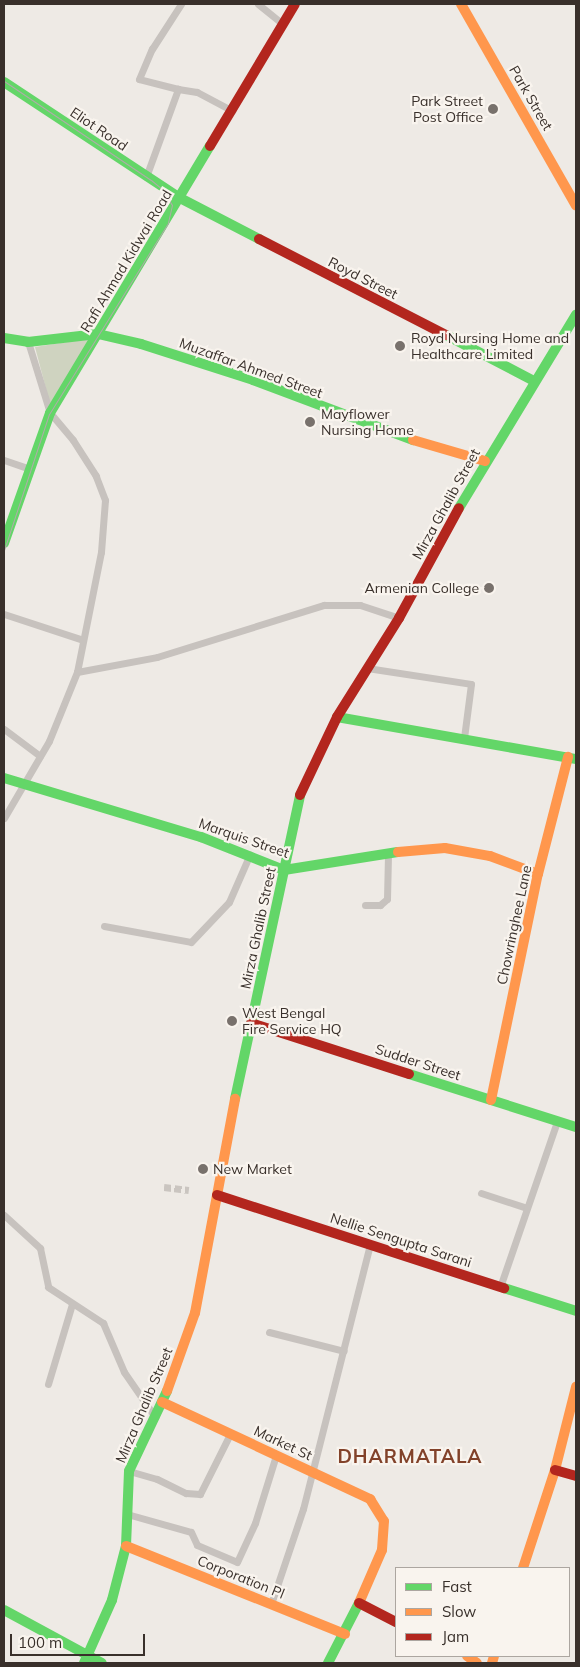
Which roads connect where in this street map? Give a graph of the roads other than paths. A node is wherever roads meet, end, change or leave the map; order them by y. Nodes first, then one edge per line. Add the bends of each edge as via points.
1 (181, 4) edge
2 (258, 4) edge
3 (295, 4) edge
4 (461, 4) edge
5 (473, 4) edge
6 (468, 15) junction
7 (283, 24) junction
8 (4, 82) edge
9 (178, 89) junction
10 (232, 111) junction
11 (146, 177) junction
12 (180, 198) junction
13 (576, 206) edge
14 (576, 315) edge
15 (98, 334) junction
16 (4, 338) edge
17 (28, 342) junction
18 (534, 381) junction
19 (50, 413) junction
20 (4, 460) edge
21 (485, 461) junction
22 (30, 469) junction
23 (4, 543) edge
24 (4, 614) edge
25 (399, 618) junction
26 (83, 640) junction
27 (368, 668) junction
28 (77, 672) junction
29 (337, 717) junction
30 (4, 729) edge
31 (464, 738) junction
32 (40, 756) junction
33 (572, 758) edge
34 (4, 778) edge
35 (22, 786) junction
36 (4, 818) edge
37 (250, 854) junction
38 (388, 854) junction
39 (284, 870) junction
40 (538, 874) junction
41 (365, 905) dead end
42 (104, 926) dead end
43 (252, 1023) junction
44 (491, 1100) junction
45 (556, 1121) junction
46 (576, 1128) edge
47 (481, 1194) dead end
48 (217, 1196) junction
49 (527, 1208) junction
50 (4, 1215) edge
51 (370, 1245) junction
52 (500, 1287) junction
53 (72, 1304) junction
54 (576, 1311) edge
55 (269, 1332) dead end
56 (344, 1351) junction
57 (48, 1384) dead end
58 (576, 1387) edge
59 (162, 1402) junction
60 (155, 1417) junction
61 (230, 1434) junction
62 (276, 1455) junction
63 (554, 1470) junction
64 (129, 1471) junction
65 (313, 1472) junction
66 (576, 1476) edge
67 (127, 1514) junction
68 (126, 1546) junction
69 (523, 1567) edge
70 (359, 1603) junction
71 (270, 1604) junction
72 (4, 1610) edge
73 (395, 1621) edge
74 (345, 1634) junction
75 (86, 1660) edge
76 (102, 1663) edge
77 (328, 1663) edge

1 - 9 street via 152,50 139,79
2 - 7 street
3 - 7 street, Rafi Ahmad Kidwai Road
4 - 6 street, Park Street
5 - 6 street
6 - 13 street, Park Street
7 - 10 street, Rafi Ahmad Kidwai Road
8 - 11 street, Eliot Road
9 - 10 street via 197,92
9 - 11 street
10 - 12 street, Rafi Ahmad Kidwai Road
11 - 12 street, Eliot Road
12 - 15 street, Rafi Ahmad Kidwai Road
12 - 18 street, Royd Street
14 - 18 street, Mirza Ghalib Street
15 - 17 street, Muzaffar Ahmed Street
15 - 19 street, Rafi Ahmad Kidwai Road
15 - 21 street, Muzaffar Ahmed Street via 141,344 253,380 382,431
16 - 17 street, Muzaffar Ahmed Street
17 - 19 street
18 - 21 street, Mirza Ghalib Street
19 - 22 street, Rafi Ahmad Kidwai Road
19 - 26 street via 74,440 106,500 101,552
20 - 22 street
21 - 25 street, Mirza Ghalib Street
22 - 23 street, Rafi Ahmad Kidwai Road
24 - 26 street
25 - 27 street, Mirza Ghalib Street
25 - 28 street via 360,605 324,605 157,657
26 - 28 street
27 - 29 street, Mirza Ghalib Street
27 - 31 street via 471,684
28 - 32 street
29 - 31 street
29 - 39 street, Mirza Ghalib Street via 302,786 287,844
30 - 32 street
31 - 33 street
32 - 35 street
33 - 40 street, Chowringhee Lane
34 - 35 street, Marquis Street
35 - 36 street
35 - 37 street, Marquis Street via 104,807
37 - 39 street, Marquis Street
37 - 42 street via 229,902 191,942
38 - 39 street, Marquis Street
38 - 40 street, Marquis Street via 420,848 462,850 490,856
38 - 41 street via 387,899 380,905
39 - 43 street, Mirza Ghalib Street
40 - 44 street, Chowringhee Lane
43 - 44 street, Sudder Street
43 - 48 street, Mirza Ghalib Street
44 - 45 street, Sudder Street
45 - 46 street, Sudder Street
45 - 49 street
47 - 49 street
48 - 51 street, Nellie Sengupta Sarani
48 - 59 street, Mirza Ghalib Street via 195,1313 174,1377
49 - 52 street
50 - 53 street via 40,1248 48,1288
51 - 52 street, Nellie Sengupta Sarani
51 - 56 street
52 - 54 street, Nellie Sengupta Sarani
53 - 57 street
53 - 60 street via 103,1323 124,1372
55 - 56 street
56 - 65 street
58 - 63 street
59 - 60 street, Mirza Ghalib Street
59 - 61 street, Market St
60 - 64 street, Mirza Ghalib Street
61 - 62 street, Market St
61 - 64 street via 200,1494 186,1493 157,1479
62 - 65 street, Market St
62 - 67 street via 255,1523 237,1562 196,1545 191,1532
63 - 66 street
63 - 69 street
64 - 67 street, Mirza Ghalib Street
65 - 70 street, Market St via 370,1499 384,1521 382,1550
65 - 71 street
67 - 68 street, Mirza Ghalib Street
68 - 71 street, Corporation Pl
68 - 75 street, Mirza Ghalib Street via 112,1600
70 - 73 street
70 - 74 street
71 - 74 street, Corporation Pl
72 - 75 street
74 - 77 street
75 - 76 street

